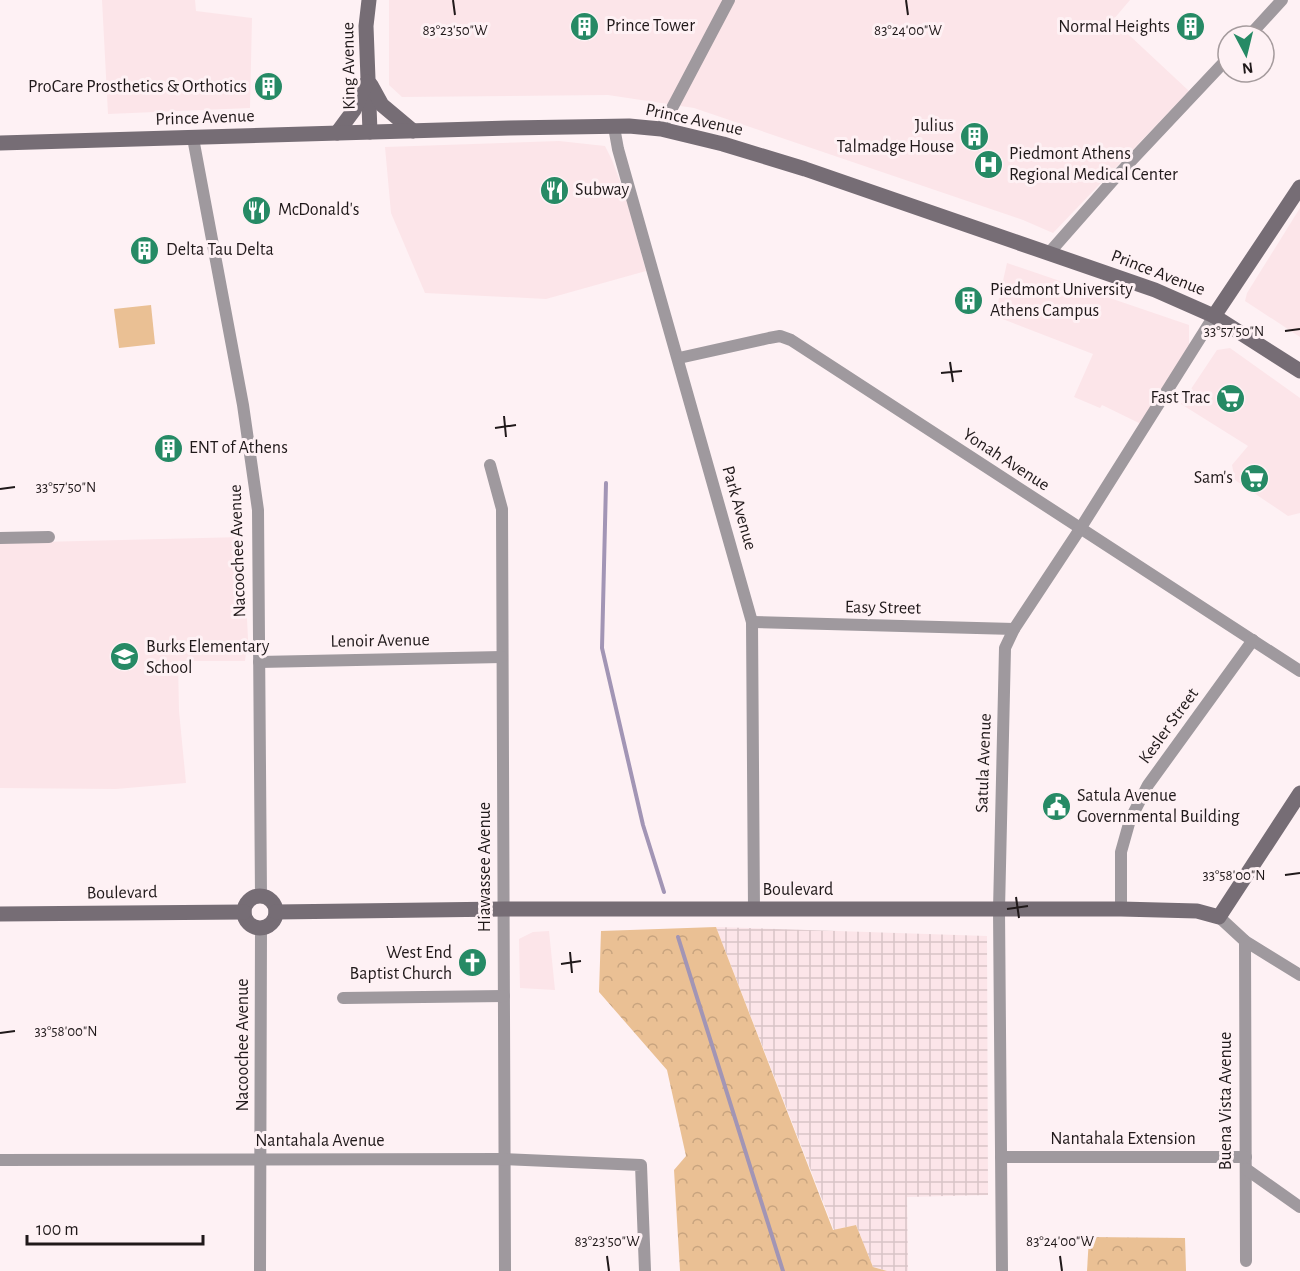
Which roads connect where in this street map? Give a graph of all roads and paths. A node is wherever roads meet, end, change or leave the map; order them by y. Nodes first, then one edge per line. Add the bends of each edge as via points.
1 (369, 0) edge
2 (729, 0) edge
3 (1282, 0) edge
4 (1260, 24) edge
5 (1216, 71) edge
6 (368, 79) junction
7 (614, 127) junction
8 (660, 129) junction
9 (413, 131) junction
10 (370, 132) junction
11 (337, 133) junction
12 (193, 138) junction
13 (0, 143) edge
14 (1300, 187) edge
15 (1049, 252) junction
16 (1214, 316) junction
17 (679, 358) junction
18 (1300, 371) edge
19 (490, 465) dead end
20 (1080, 529) junction
21 (48, 537) dead end
22 (0, 538) edge
23 (752, 622) junction
24 (1014, 629) junction
25 (1253, 640) junction
26 (502, 657) junction
27 (259, 662) junction
28 (1300, 671) edge
29 (1300, 793) edge
30 (261, 896) junction
31 (504, 909) junction
32 (1121, 909) junction
33 (754, 910) junction
34 (999, 910) junction
35 (244, 912) junction
36 (276, 912) junction
37 (0, 914) edge
38 (1219, 917) junction
39 (261, 928) junction
40 (1245, 941) junction
41 (1300, 975) edge
42 (504, 996) junction
43 (343, 998) dead end
44 (1001, 1157) junction
45 (261, 1159) junction
46 (503, 1159) junction
47 (0, 1160) edge
48 (1246, 1163) junction
49 (1300, 1207) edge
50 (1246, 1262) dead end
51 (260, 1271) edge
52 (505, 1271) edge
53 (645, 1271) edge
54 (1002, 1271) edge

1 - 6 main road, King Avenue
2 - 8 street
3 - 4 street
5 - 15 street
6 - 9 main road via 382,105
6 - 10 main road, King Avenue
6 - 11 main road via 354,110
7 - 8 main road, Prince Avenue
7 - 9 main road, Prince Avenue
7 - 17 street, Park Avenue
8 - 15 main road, Prince Avenue via 796,166
9 - 10 main road, Prince Avenue
10 - 11 main road, Prince Avenue
11 - 12 main road, Prince Avenue
12 - 13 main road, Prince Avenue
12 - 27 street, Nacoochee Avenue via 243,405 258,510
14 - 16 main road
15 - 16 main road, Prince Avenue
16 - 18 main road, Prince Avenue
16 - 20 street, Satula Avenue
17 - 20 street, Yonah Avenue via 780,336 791,340
17 - 23 street, Park Avenue
19 - 26 street, Hiawassee Avenue via 502,509
20 - 24 street, Satula Avenue
20 - 25 street, Yonah Avenue
21 - 22 street
23 - 24 street, Easy Street
23 - 33 street, Park Avenue
24 - 34 street, Satula Avenue via 1003,663
25 - 28 street, Yonah Avenue
25 - 32 street, Kesler Street via 1148,785 1130,820 1121,852
26 - 27 street, Lenoir Avenue
26 - 31 street, Hiawassee Avenue
27 - 30 street, Nacoochee Avenue
29 - 38 main road
30 - 35 main road via 250,900
30 - 36 main road via 272,901
31 - 33 main road, Boulevard
31 - 36 main road, Boulevard
31 - 42 street, Hiawassee Avenue
32 - 34 main road, Boulevard
32 - 38 main road, Boulevard via 1197,911
33 - 34 main road, Boulevard
34 - 44 street, Satula Avenue
35 - 37 main road, Boulevard
35 - 39 main road via 249,923
36 - 39 main road via 271,924
38 - 40 street
39 - 45 street, Nacoochee Avenue
40 - 41 street
40 - 48 street, Buena Vista Avenue
42 - 43 street
42 - 46 street, Hiawassee Avenue
44 - 48 street, Nantahala Extension
44 - 54 street, Satula Avenue
45 - 46 street, Nantahala Avenue
45 - 47 street, Nantahala Avenue
45 - 51 street, Nacoochee Avenue
46 - 52 street, Hiawassee Avenue
46 - 53 street, Nantahala Avenue via 641,1165
48 - 49 street
48 - 50 street, Buena Vista Avenue

